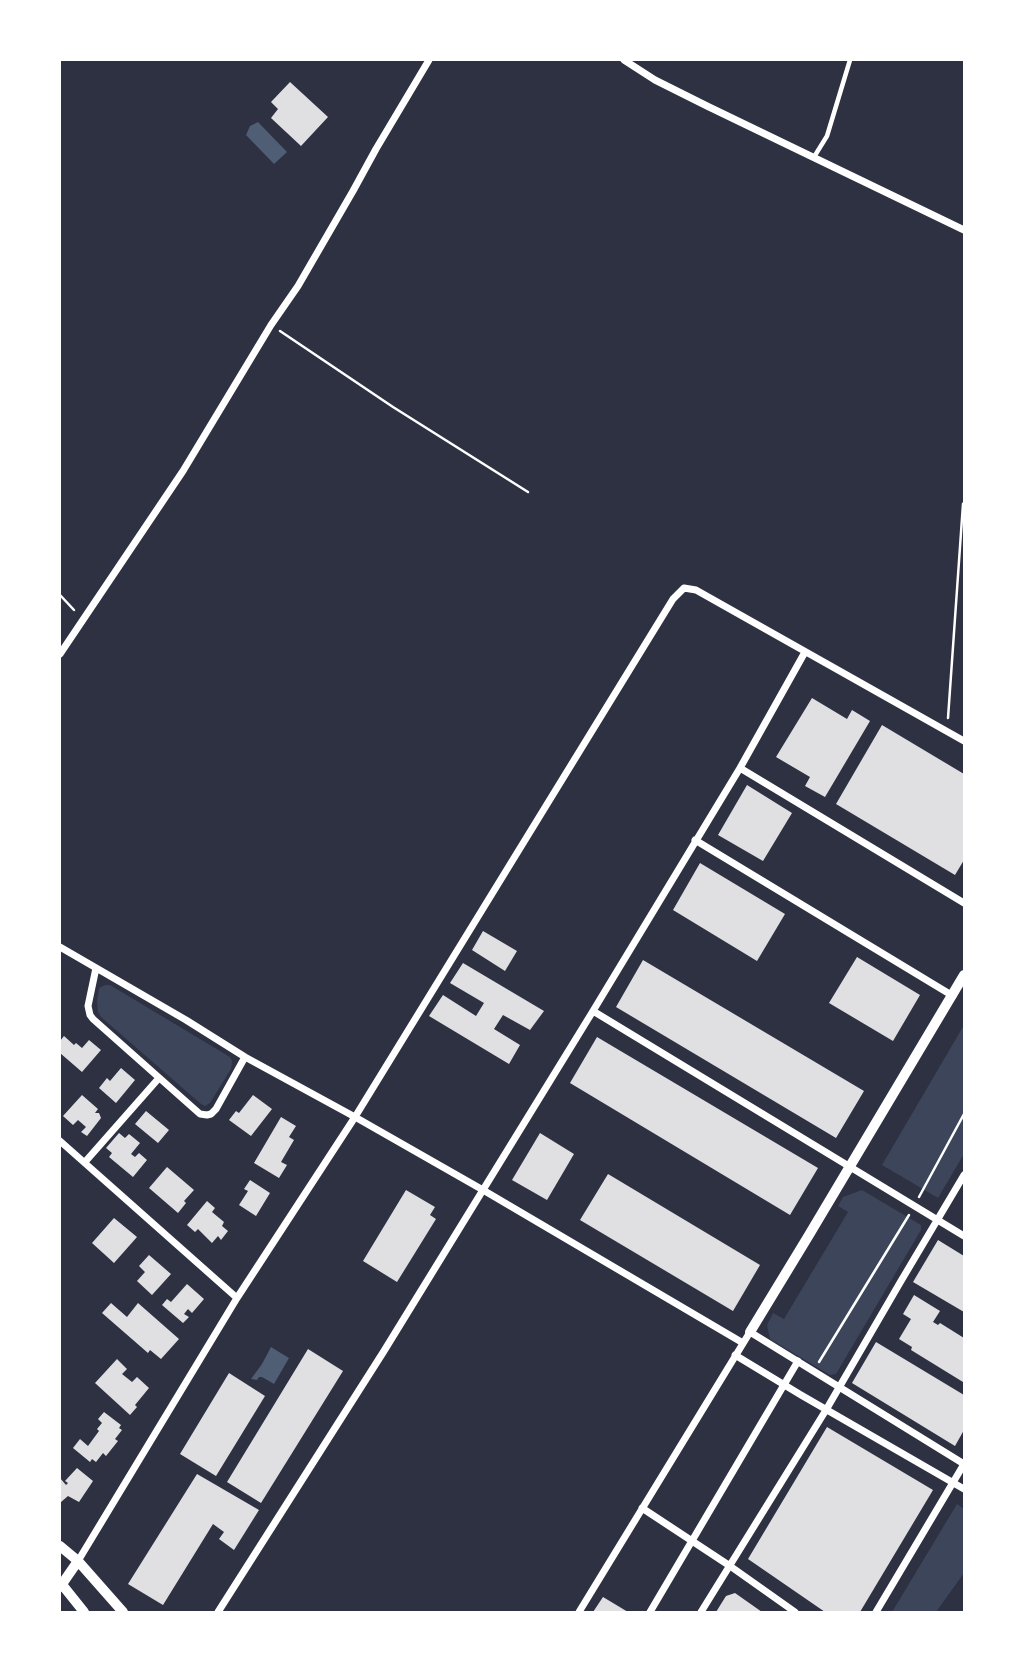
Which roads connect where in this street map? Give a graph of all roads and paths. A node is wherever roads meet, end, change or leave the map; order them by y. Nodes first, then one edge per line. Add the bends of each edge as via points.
1 (429, 60) edge
2 (624, 60) edge
3 (850, 60) edge
4 (814, 158) junction
5 (964, 230) edge
6 (271, 325) junction
7 (528, 492) dead end
8 (964, 503) edge
9 (60, 595) edge
10 (83, 619) junction
11 (805, 652) junction
12 (60, 654) edge
13 (947, 731) junction
14 (964, 741) edge
15 (740, 768) junction
16 (695, 840) junction
17 (964, 903) edge
18 (60, 947) edge
19 (96, 968) junction
20 (964, 975) edge
21 (953, 996) junction
22 (593, 1011) junction
23 (246, 1057) junction
24 (159, 1078) junction
25 (964, 1114) edge
26 (355, 1117) junction
27 (60, 1141) edge
28 (85, 1162) junction
29 (850, 1166) junction
30 (964, 1175) edge
31 (483, 1191) junction
32 (914, 1206) junction
33 (937, 1219) junction
34 (964, 1236) edge
35 (237, 1298) junction
36 (750, 1332) junction
37 (743, 1343) junction
38 (735, 1355) junction
39 (798, 1361) junction
40 (814, 1371) junction
41 (784, 1385) junction
42 (839, 1387) junction
43 (826, 1410) junction
44 (964, 1464) edge
45 (954, 1482) junction
46 (964, 1489) edge
47 (642, 1508) junction
48 (692, 1541) junction
49 (60, 1546) edge
50 (78, 1561) junction
51 (730, 1566) junction
52 (60, 1584) edge
53 (84, 1612) edge
54 (123, 1612) edge
55 (219, 1612) edge
56 (579, 1612) edge
57 (650, 1612) edge
58 (701, 1612) edge
59 (794, 1612) edge
60 (876, 1612) edge

1 - 6 street
2 - 4 street via 655,80
3 - 4 lane via 827,136
4 - 5 street
6 - 7 path
6 - 10 street via 183,471
8 - 13 path
9 - 10 path
10 - 12 street
11 - 13 street
11 - 15 street
11 - 26 street via 684,587
13 - 14 street
15 - 16 street
15 - 17 street
16 - 21 street
16 - 22 street
18 - 19 street
19 - 23 street
19 - 24 street via 90,1015
20 - 21 street
21 - 29 street
22 - 29 street
22 - 31 street
23 - 24 street via 216,1109 207,1115
23 - 26 street
24 - 28 street
25 - 32 path
26 - 31 street
26 - 35 street
27 - 28 street
28 - 35 street
29 - 32 street
29 - 36 street
30 - 33 street
31 - 37 street
31 - 55 street
32 - 33 street
32 - 40 path
33 - 34 street
33 - 42 street
35 - 50 street
36 - 37 street
36 - 39 street
37 - 38 street
38 - 41 street
38 - 47 street
39 - 40 street
39 - 41 street
40 - 42 street
41 - 43 street
41 - 48 street
42 - 43 street
42 - 44 street
43 - 45 street
43 - 51 street
44 - 45 street
45 - 46 street
45 - 60 street
47 - 48 street
47 - 56 street
48 - 51 street
48 - 57 street
49 - 50 street
50 - 52 street
50 - 54 street
51 - 58 street
51 - 59 street
52 - 53 street

